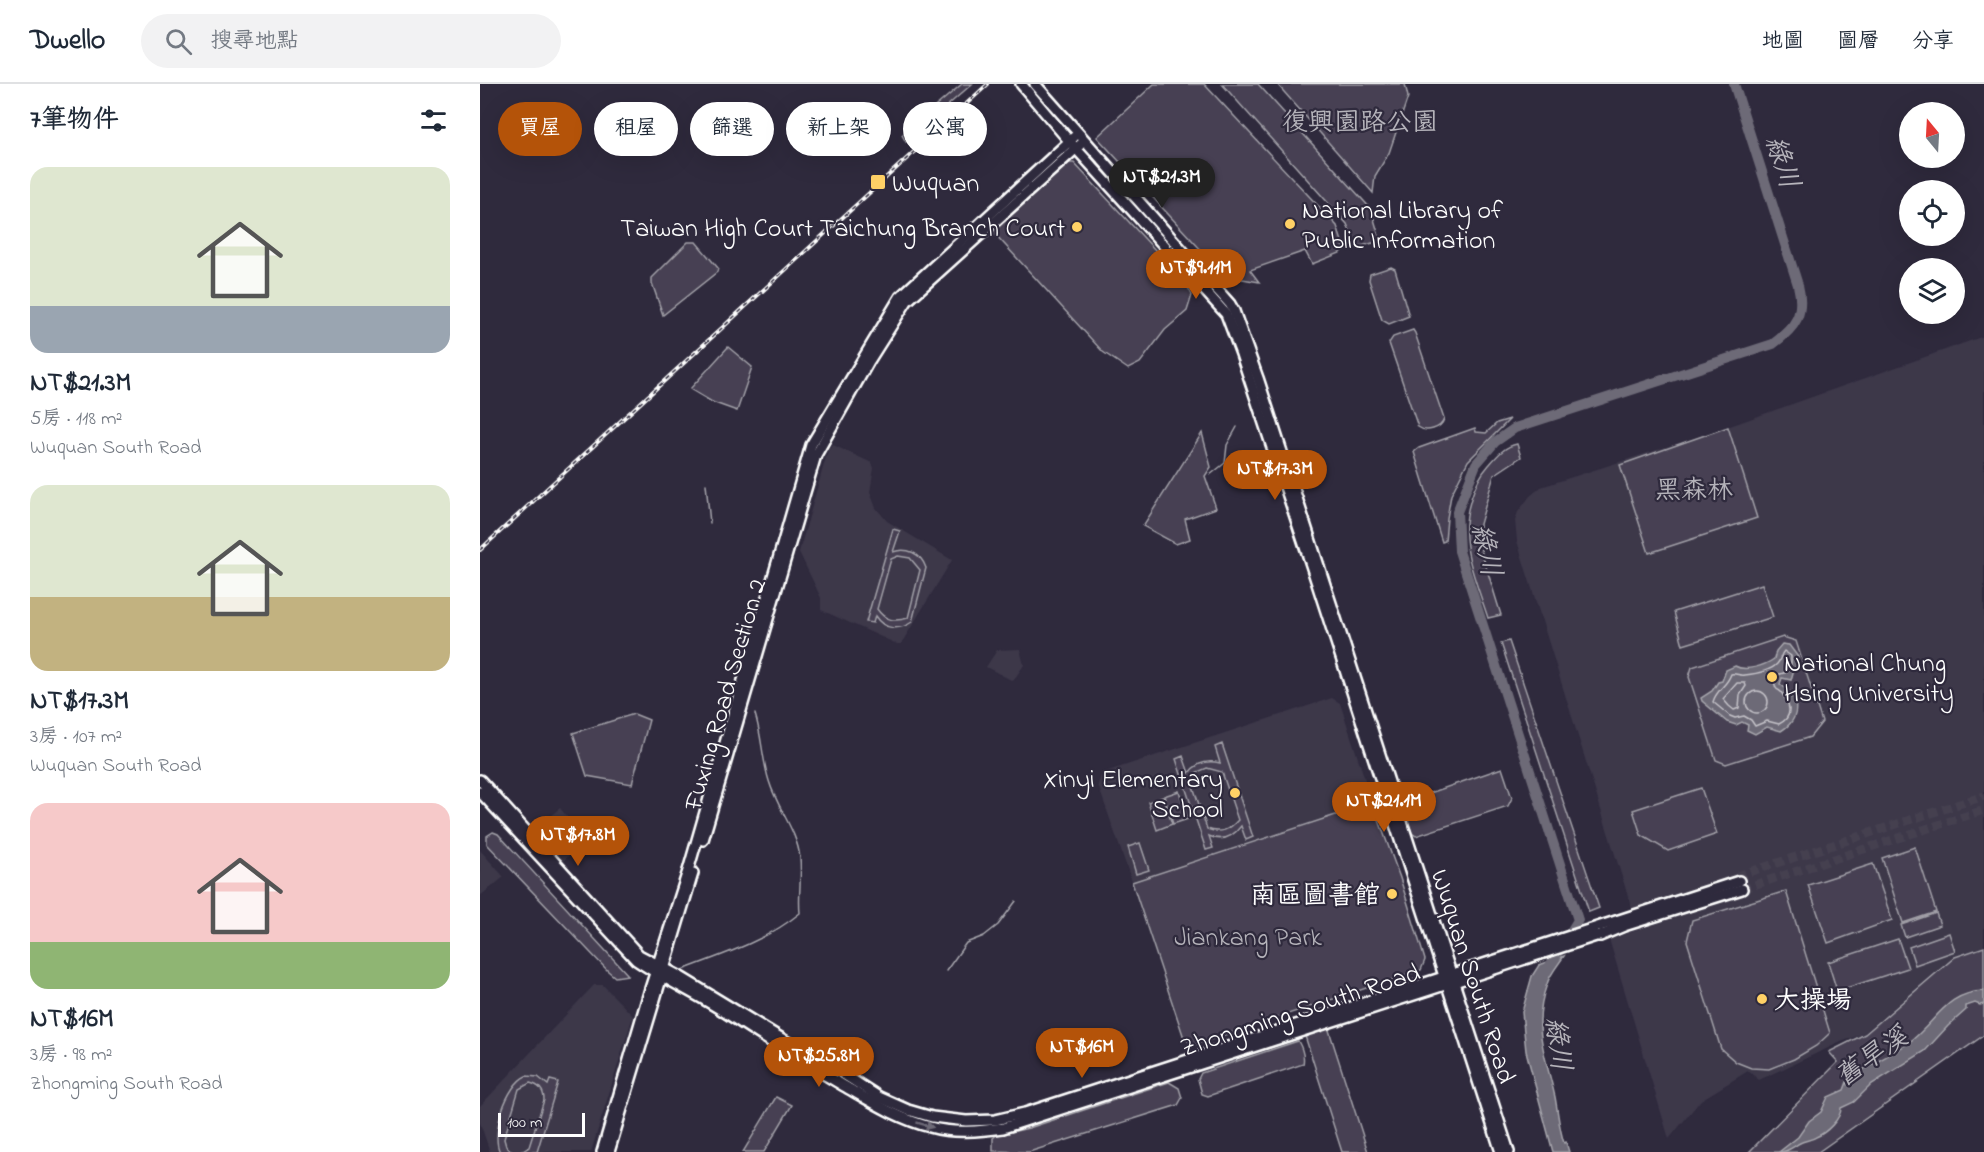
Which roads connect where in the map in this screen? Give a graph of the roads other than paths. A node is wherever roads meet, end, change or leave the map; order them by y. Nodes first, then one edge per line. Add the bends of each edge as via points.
1 (1021, 84) edge
2 (1035, 84) edge
3 (1081, 137) junction
4 (1073, 145) junction
5 (480, 780) edge
6 (480, 792) edge
7 (1596, 933) junction
8 (660, 970) junction
9 (1449, 979) junction
10 (602, 1152) edge
11 (609, 1152) edge
12 (1501, 1152) edge
13 (1509, 1152) edge

1 - 4 main road, Wuquan South Road
2 - 3 main road, Wuquan South Road
3 - 4 main road
3 - 9 main road, Wuquan South Road via 1234,311
4 - 8 main road, Fuxing Road Section 2 via 907,301 816,455
4 - 8 main road, Fuxing Road Section 2 via 900,297 811,445
4 - 9 main road, Wuquan South Road via 1226,315
5 - 8 main road, Zhongming South Road via 639,955
6 - 8 main road, Zhongming South Road via 636,960
7 - 7 main road, Zhongming South Road via 1624,926 1740,885 1621,915
7 - 9 main road, Zhongming South Road
7 - 9 main road, Zhongming South Road via 1563,939
8 - 9 main road, Zhongming South Road via 820,1059 879,1097 932,1117 966,1121 1025,1113
8 - 10 main road, Fuxing Road Section 2
8 - 11 main road, Fuxing Road Section 2
9 - 12 main road, Wuquan South Road
9 - 13 main road, Wuquan South Road

